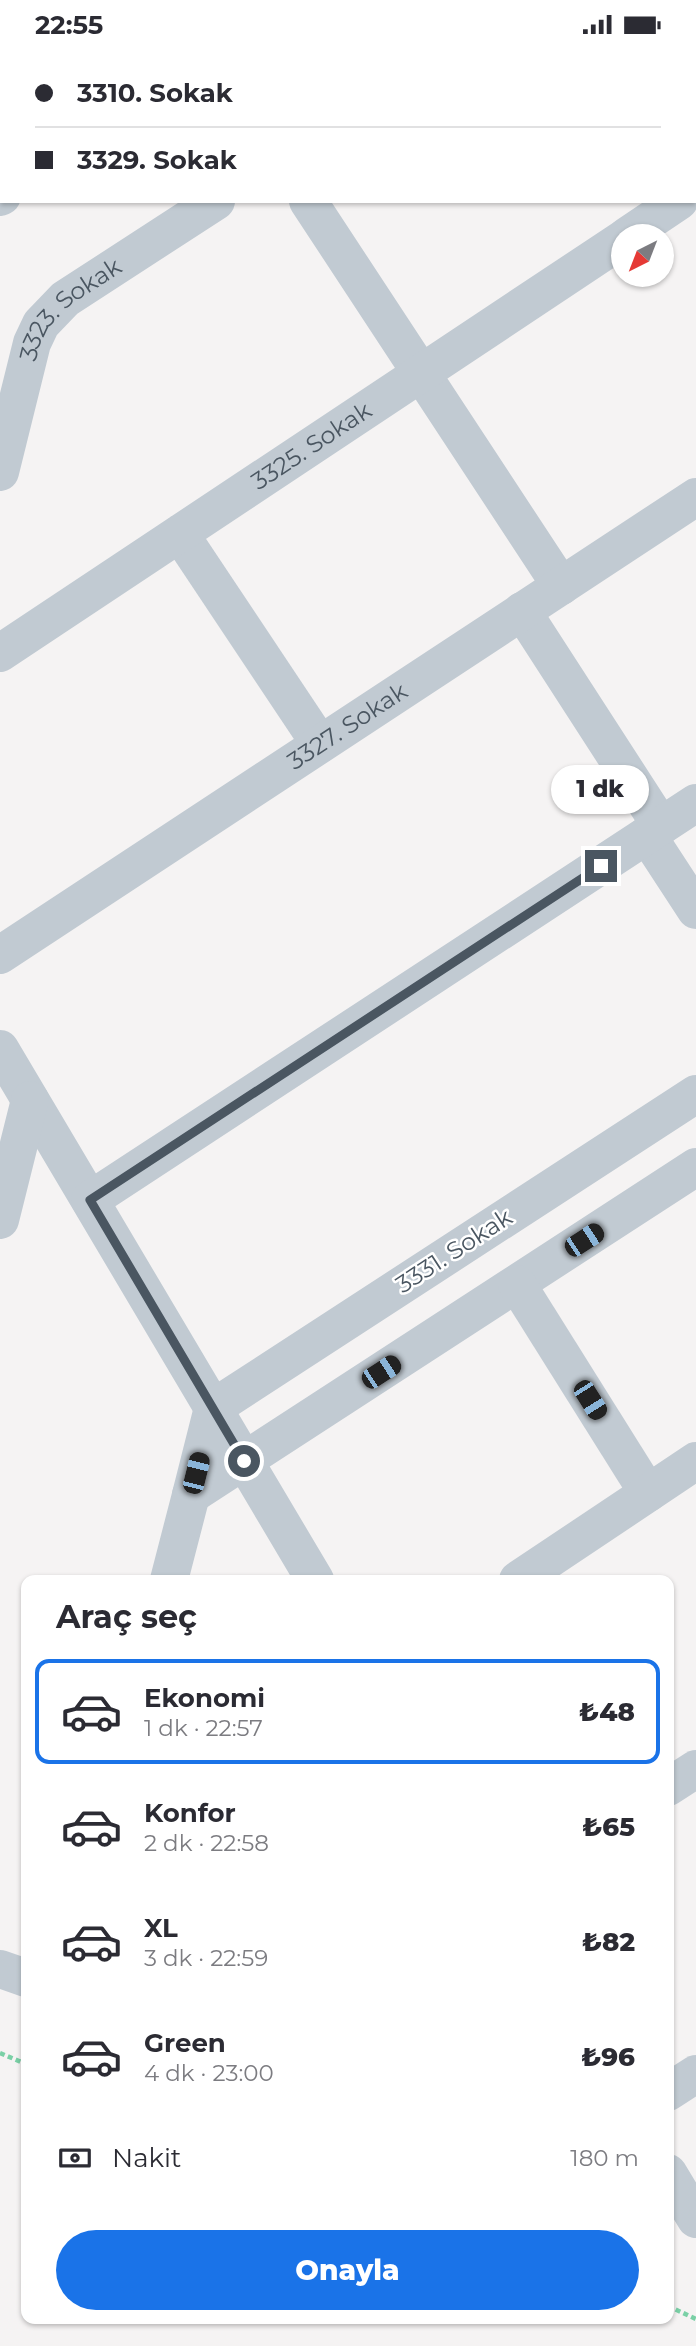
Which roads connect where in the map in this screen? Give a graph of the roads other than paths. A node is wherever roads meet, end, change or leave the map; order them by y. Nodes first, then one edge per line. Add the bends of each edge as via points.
1 (213, 203) edge
2 (309, 203) edge
3 (676, 203) edge
4 (644, 224) edge
5 (611, 246) edge
6 (421, 373) junction
7 (0, 472) edge
8 (696, 497) edge
9 (180, 534) junction
10 (561, 586) junction
11 (522, 611) junction
12 (0, 653) edge
13 (320, 744) junction
14 (696, 803) edge
15 (654, 831) junction
16 (696, 910) edge
17 (0, 955) edge
18 (0, 1049) edge
19 (696, 1094) edge
20 (30, 1100) junction
21 (696, 1167) edge
22 (90, 1200) junction
23 (0, 1220) edge
24 (517, 1284) junction
25 (213, 1408) junction
26 (244, 1461) junction
27 (696, 1461) edge
28 (648, 1493) junction
29 (191, 1495) junction
30 (170, 1575) edge
31 (312, 1575) edge
32 (525, 1575) edge
33 (696, 1769) edge
34 (674, 1783) edge
35 (0, 1969) edge
36 (21, 1976) edge
37 (696, 2074) edge
38 (674, 2088) edge
39 (674, 2183) edge
40 (696, 2219) edge

1 - 7 street, 3323. Sokak via 65,299 41,324 32,343
2 - 6 street
3 - 4 street, 3325. Sokak
5 - 6 street, 3325. Sokak
6 - 9 street, 3325. Sokak
6 - 10 street
8 - 10 street, 3327. Sokak
9 - 12 street, 3325. Sokak
9 - 13 street
10 - 11 street, 3327. Sokak
11 - 13 street, 3327. Sokak
11 - 15 street
13 - 17 street, 3327. Sokak
14 - 15 street
15 - 16 street
15 - 22 street
18 - 20 street
19 - 25 street, 3331. Sokak
20 - 22 street
20 - 23 street
21 - 24 street
22 - 25 street
24 - 26 street
24 - 28 street
25 - 26 street
25 - 29 street
26 - 29 street
26 - 31 street
27 - 28 street
28 - 32 street
29 - 30 street
33 - 34 street
35 - 36 street
37 - 38 street
39 - 40 street

